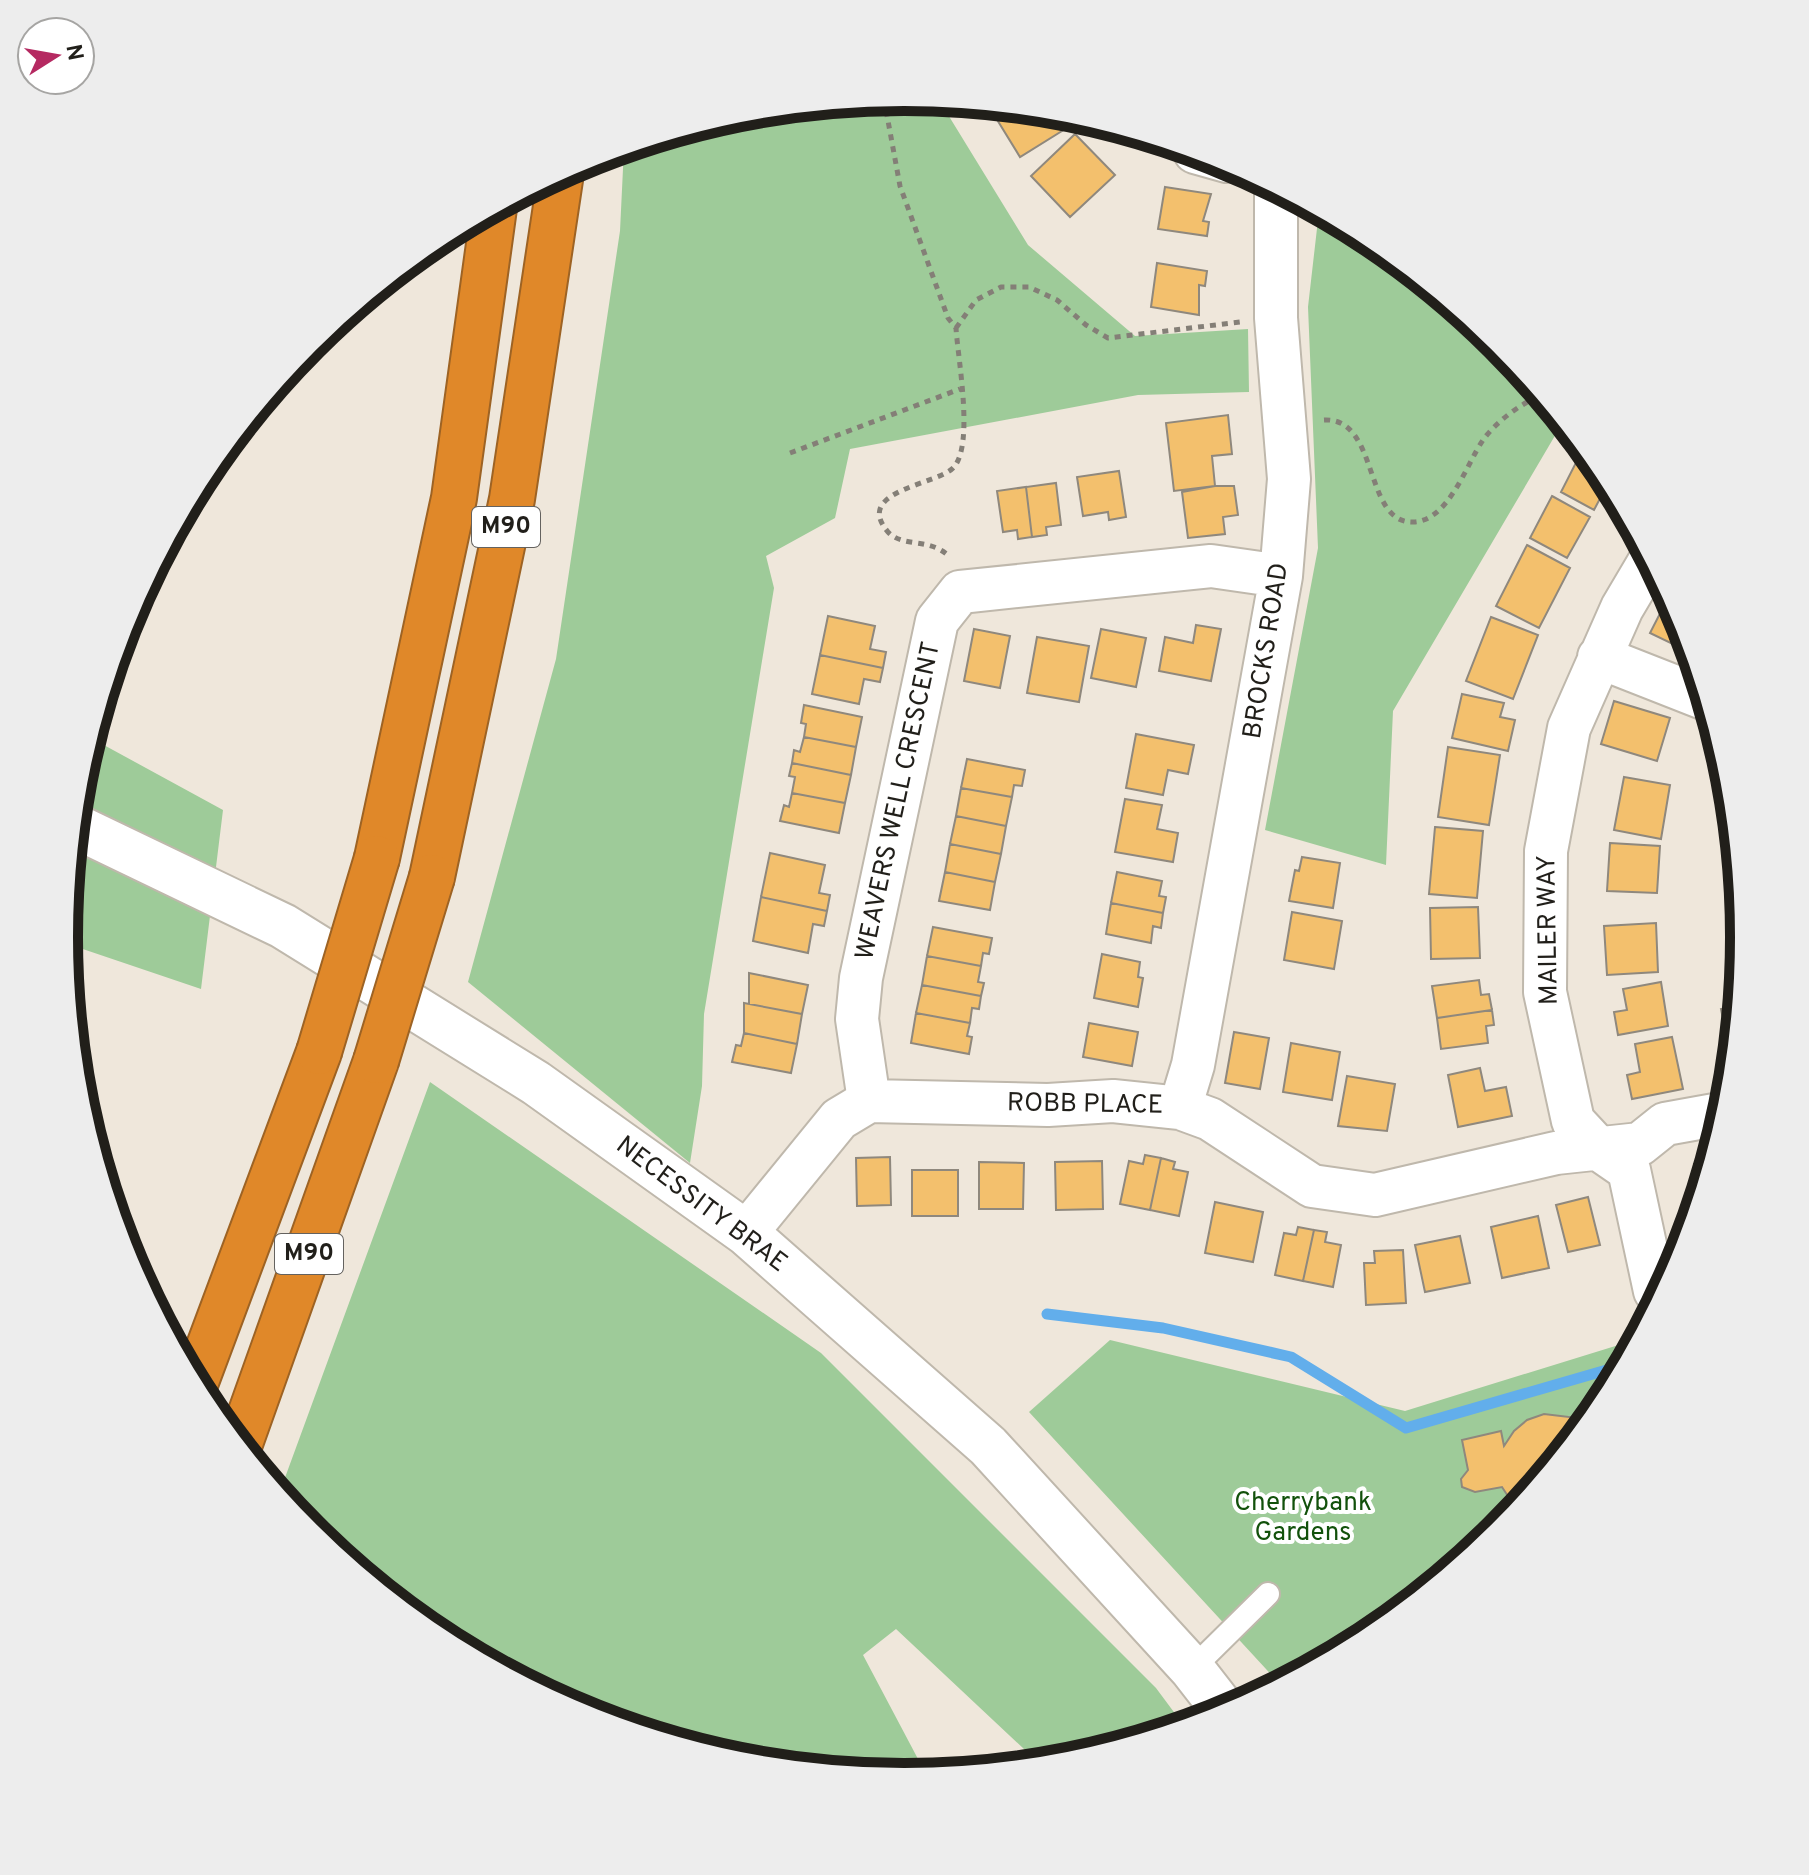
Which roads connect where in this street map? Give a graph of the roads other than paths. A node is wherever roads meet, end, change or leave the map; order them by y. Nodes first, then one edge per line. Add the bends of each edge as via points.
1 (559, 187) edge
2 (1276, 199) edge
3 (492, 221) edge
4 (1645, 570) edge
5 (1281, 576) junction
6 (1599, 657) junction
7 (1694, 694) edge
8 (85, 831) edge
9 (869, 1101) junction
10 (1180, 1108) junction
11 (1711, 1116) edge
12 (1600, 1150) junction
13 (746, 1233) junction
14 (1654, 1286) edge
15 (200, 1370) edge
16 (243, 1433) edge
17 (1268, 1594) dead end
18 (1192, 1669) junction
19 (1218, 1702) edge

1 - 16 highway, M90, bridge via 512,499 432,877 376,1061
2 - 5 street, BROCKS ROAD via 1276,318 1289,479
3 - 15 highway, M90, bridge via 454,498 377,858 319,1052
4 - 6 street, MAILER WAY
5 - 9 street, WEAVERS WELL CRESCENT via 1211,566 960,592 937,621 861,978 857,1019
5 - 10 street, BROCKS ROAD via 1193,1065
6 - 7 street
6 - 12 street, MAILER WAY via 1569,728 1546,851 1545,992 1573,1121
8 - 13 main road, NECESSITY BRAE via 283,926 536,1083
9 - 10 street, ROBB PLACE via 1113,1101
9 - 13 street via 823,1136
10 - 12 street, ROBB PLACE via 1210,1119 1312,1186 1375,1195 1556,1153
11 - 12 street, ROBB PLACE via 1665,1124 1640,1144
12 - 14 street, MAILER WAY via 1629,1170
13 - 18 main road, NECESSITY BRAE via 988,1446
17 - 18 lane
18 - 19 main road, NECESSITY BRAE

